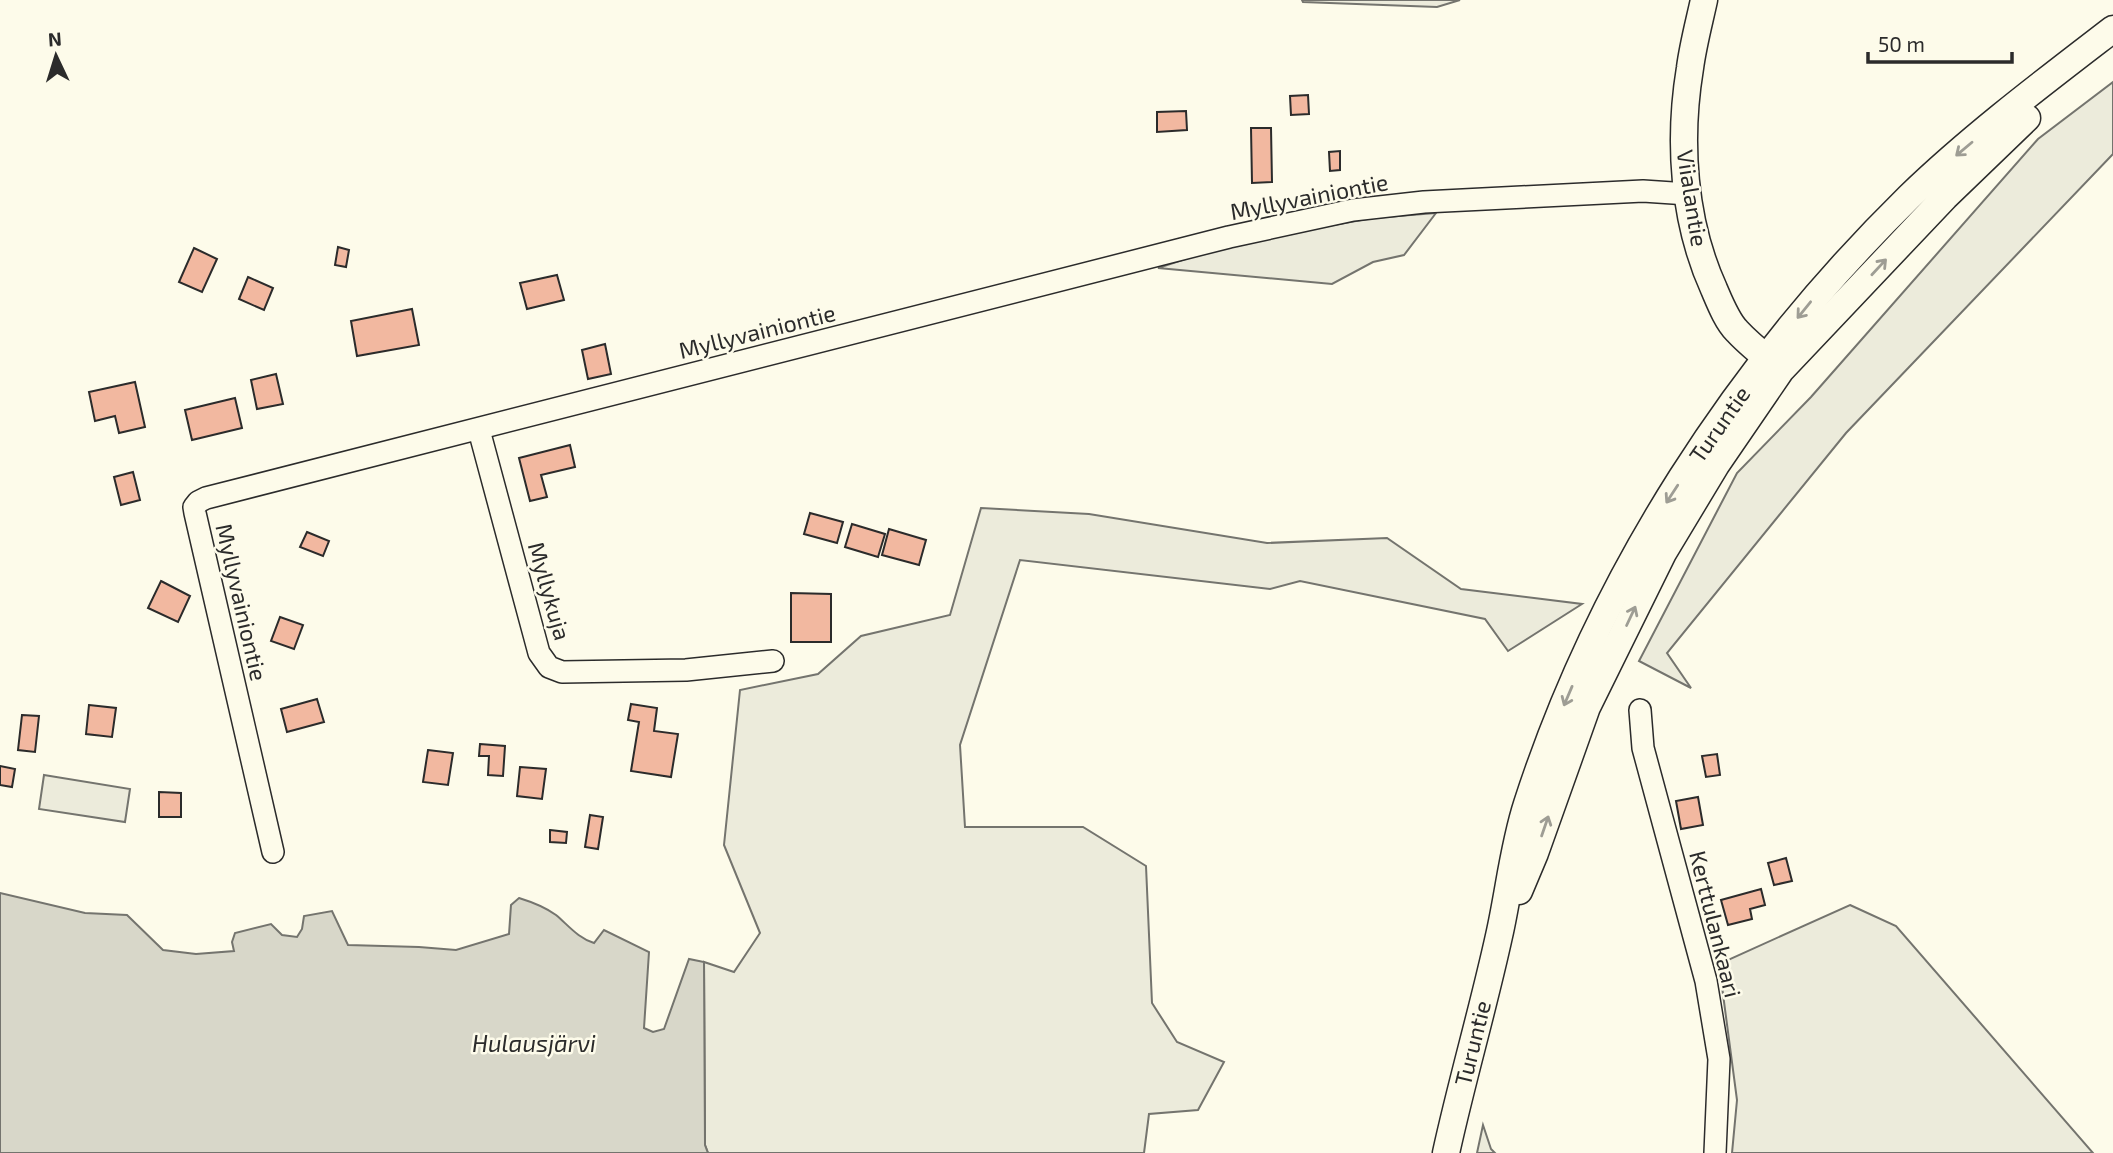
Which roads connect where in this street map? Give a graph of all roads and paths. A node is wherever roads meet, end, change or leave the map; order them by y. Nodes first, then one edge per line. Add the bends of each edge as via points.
1 (1704, 0) edge
2 (2113, 29) edge
3 (2113, 45) edge
4 (1688, 194) junction
5 (1774, 363) junction
6 (478, 429) junction
7 (773, 661) dead end
8 (1640, 710) dead end
9 (273, 852) dead end
10 (1446, 1153) edge
11 (1715, 1153) edge

1 - 4 main road, Viialantie via 1684,118
2 -> 5 main road, Turuntie via 1911,195 1826,282
5 -> 3 main road, Turuntie via 2003,140
4 - 5 main road, Viialantie via 1703,266 1717,296 1736,330
4 - 6 street, Myllyvainiontie via 1643,191 1511,196 1353,210 1229,237
5 - 10 main road, Turuntie via 1707,439 1650,529 1603,616 1558,721 1526,806
6 - 7 street, Myllykuja via 539,653 549,667 562,672 686,670
6 - 9 street, Myllyvainiontie via 206,498 194,507
8 - 11 street, Kerttulankaari via 1643,748 1706,981 1719,1059

